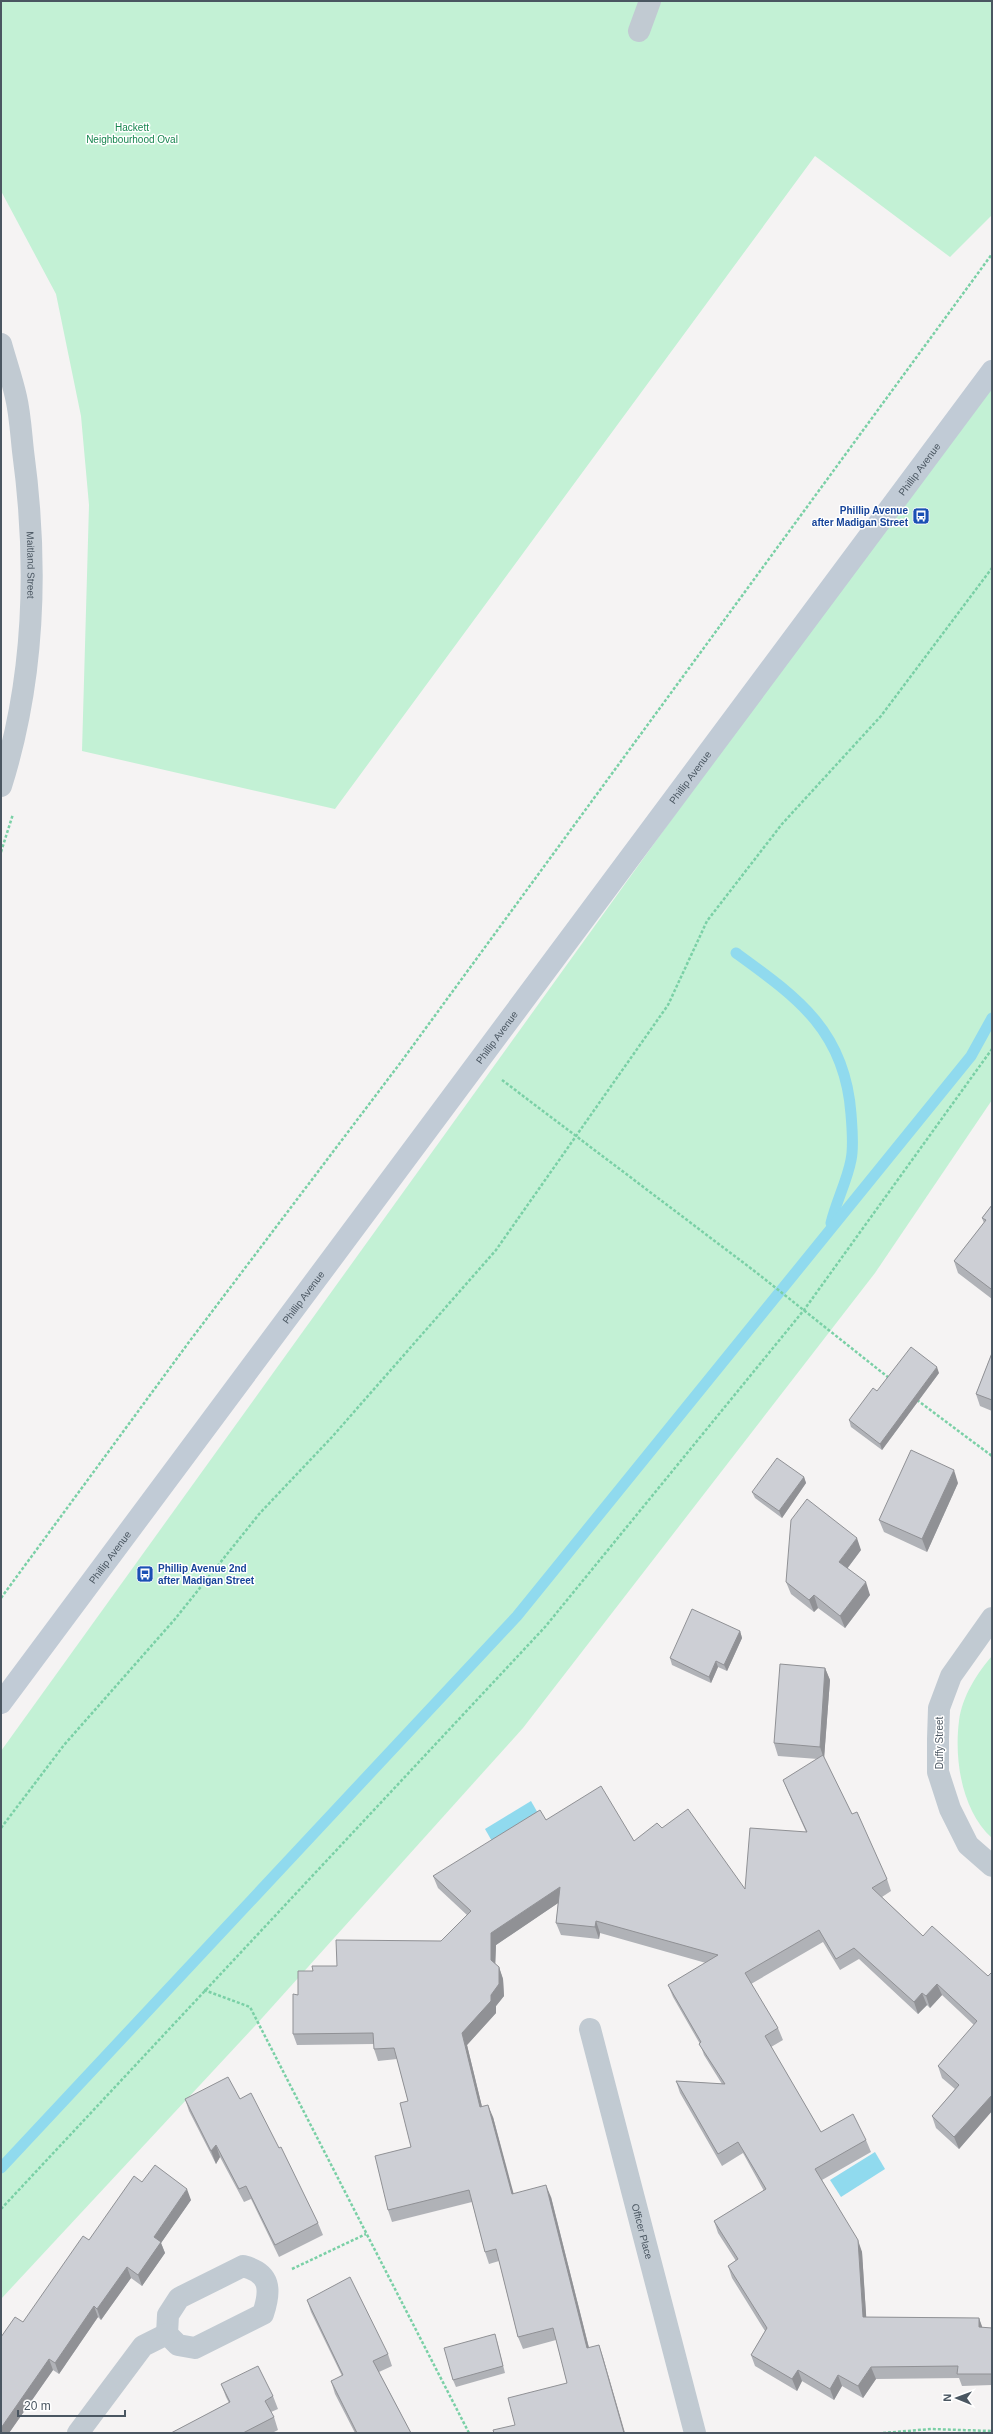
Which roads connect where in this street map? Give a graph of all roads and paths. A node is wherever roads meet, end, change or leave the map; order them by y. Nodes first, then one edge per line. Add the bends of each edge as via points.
1 (650, 1) edge
2 (639, 31) dead end
3 (992, 254) edge
4 (1, 344) edge
5 (992, 371) edge
6 (992, 568) edge
7 (1, 785) edge
8 (992, 1049) edge
9 (477, 1064) junction
10 (578, 1136) junction
11 (804, 1310) junction
12 (896, 1383) edge
13 (914, 1398) edge
14 (992, 1456) edge
15 (1, 1598) edge
16 (992, 1618) edge
17 (1, 1703) edge
18 (1, 1828) edge
19 (992, 1866) edge
20 (204, 1990) junction
21 (590, 2030) dead end
22 (1, 2208) edge
23 (366, 2234) junction
24 (266, 2281) junction
25 (167, 2334) junction
26 (992, 2431) edge
27 (78, 2433) edge
28 (469, 2433) edge
29 (695, 2433) edge
30 (883, 2433) edge

1 - 2 street
3 - 15 path via 401,1062 189,1342
4 - 7 street, Maitland Street via 16,397 28,488 32,586 28,658 13,749
5 - 9 street, Phillip Avenue
6 - 10 path via 881,716 782,824 707,921 668,1005
8 - 11 path
9 - 10 path via 509,1084
9 - 17 street, Phillip Avenue
10 - 11 path
10 - 18 path via 496,1250 332,1436 260,1513 175,1619 64,1745
11 - 12 path
11 - 20 path via 545,1627
13 - 14 path
16 - 19 street, Duffy Street via 951,1676 939,1708 938,1739 938,1772 950,1809 968,1845
20 - 22 path
20 - 23 path via 250,2007
21 - 29 street, Officer Place
23 - 24 path
23 - 28 path
24 - 25 street via 256,2269 243,2266 179,2298 168,2315
24 - 25 street via 268,2298 263,2314 195,2348 178,2345
25 - 27 street via 143,2346
26 - 30 path via 931,2429

